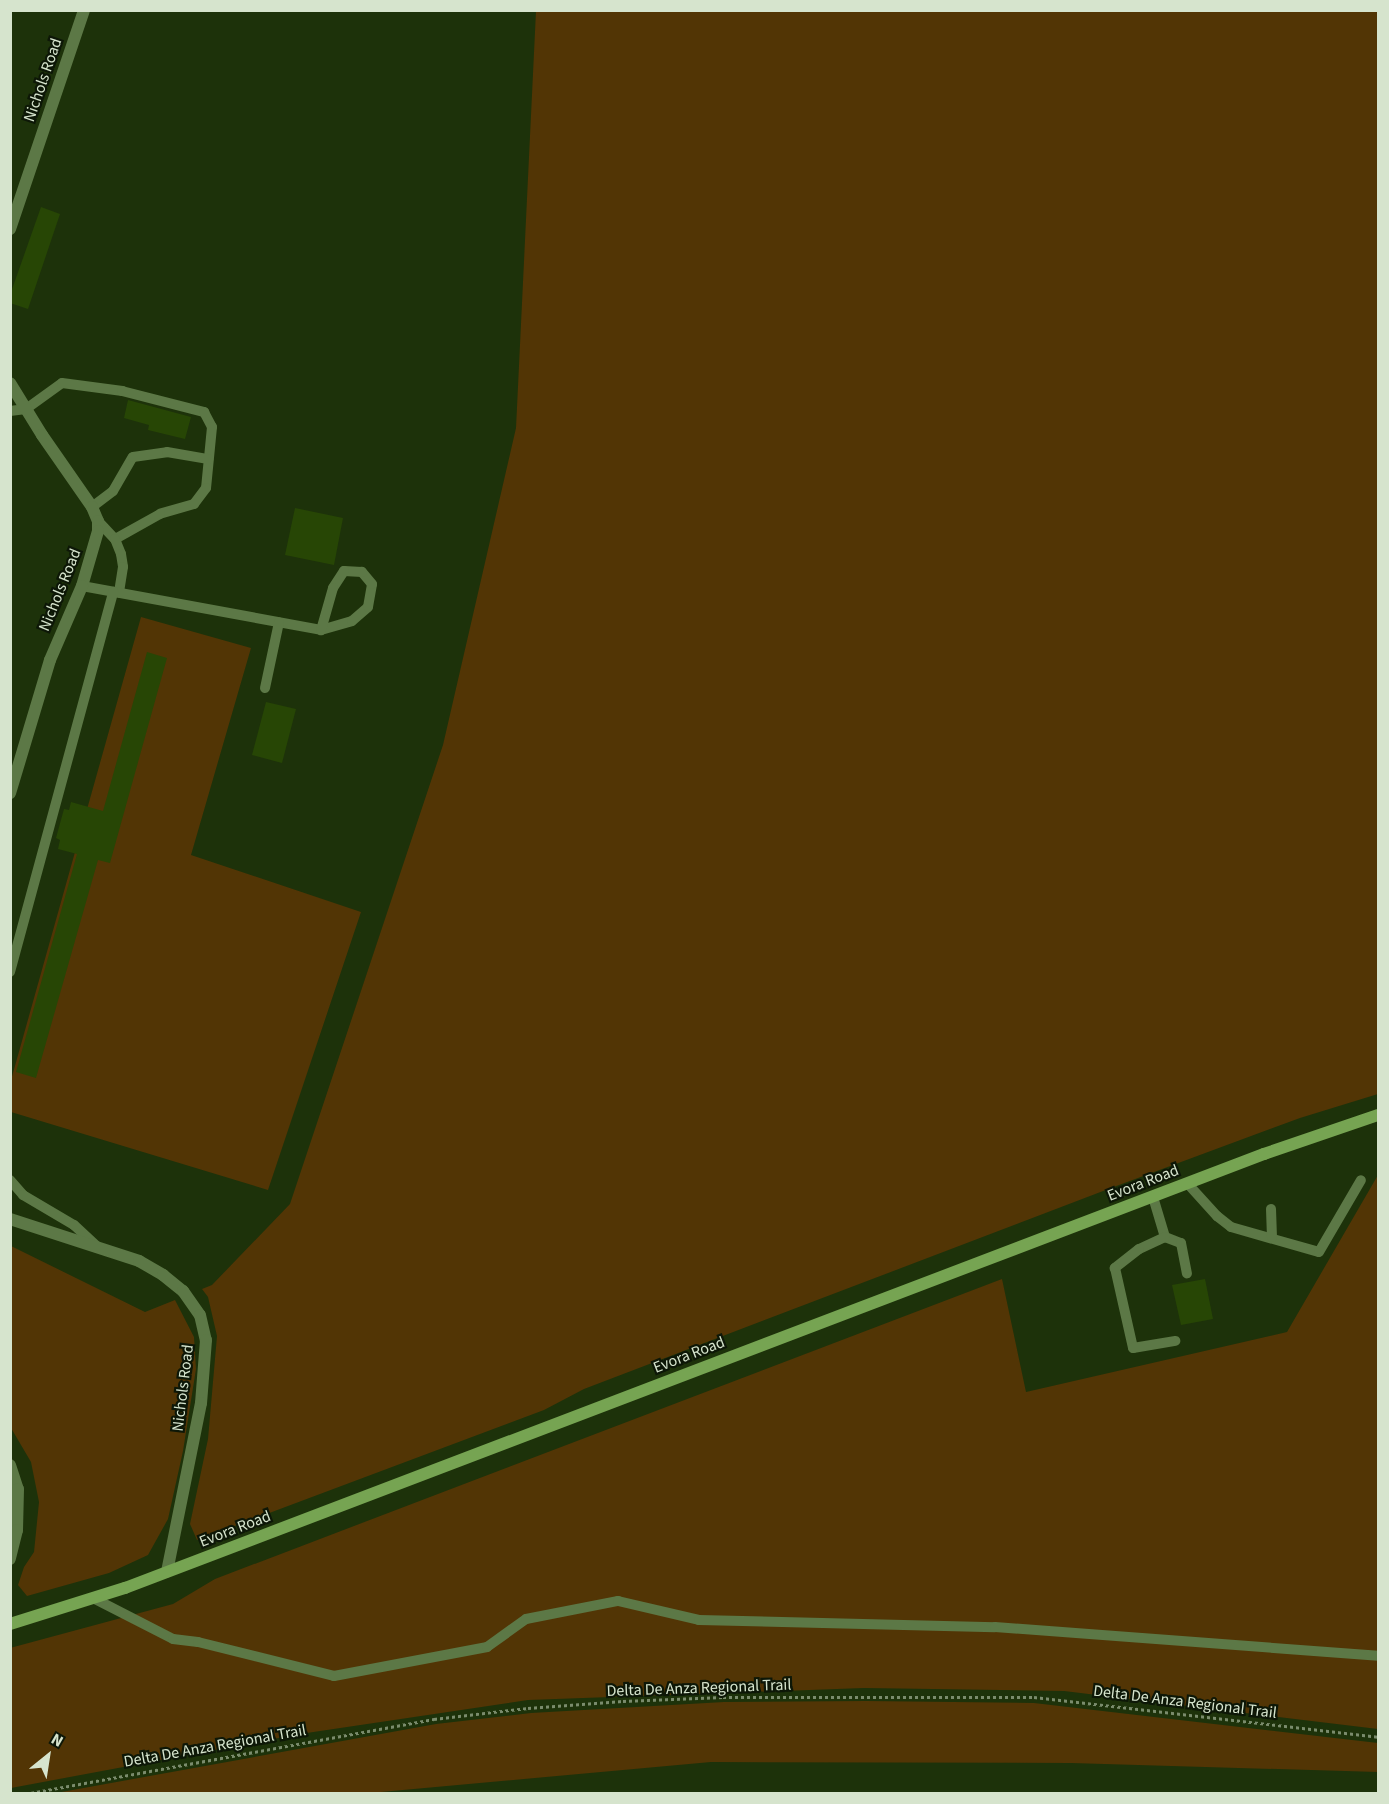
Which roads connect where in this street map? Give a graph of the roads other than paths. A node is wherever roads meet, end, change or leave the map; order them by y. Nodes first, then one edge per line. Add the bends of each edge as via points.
1 (84, 10) edge
2 (10, 229) edge
3 (10, 383) edge
4 (26, 409) junction
5 (10, 411) edge
6 (208, 459) junction
7 (92, 507) junction
8 (98, 520) junction
9 (115, 539) junction
10 (82, 586) junction
11 (116, 592) junction
12 (279, 622) junction
13 (321, 630) junction
14 (266, 688) dead end
15 (10, 793) edge
16 (10, 972) edge
17 (1378, 1115) edge
18 (10, 1180) edge
19 (1361, 1180) dead end
20 (1187, 1183) junction
21 (1153, 1197) junction
22 (1271, 1209) dead end
23 (10, 1220) edge
24 (1165, 1237) junction
25 (1272, 1237) junction
26 (101, 1249) junction
27 (1187, 1274) dead end
28 (1175, 1341) dead end
29 (10, 1465) edge
30 (10, 1559) edge
31 (167, 1572) junction
32 (95, 1599) junction
33 (10, 1624) edge
34 (1378, 1656) edge

1 - 2 street, Nichols Road
3 - 4 street
4 - 5 lane
4 - 6 lane via 62,383 122,391 204,412 212,427
4 - 7 street
6 - 7 lane via 167,452 133,457 113,491
6 - 9 lane via 206,488 194,504 160,514
7 - 8 street
8 - 9 lane
8 - 10 street, Nichols Road via 93,554
9 - 11 lane via 123,567
10 - 11 lane
10 - 15 street, Nichols Road via 54,648
11 - 12 lane
11 - 16 lane
12 - 13 lane
12 - 14 lane
13 - 13 lane via 352,621 368,607 372,584 362,572 344,571 333,588
17 - 20 street, Evora Road
18 - 26 lane via 23,1195 74,1226
19 - 25 lane via 1319,1252
20 - 21 street, Evora Road
20 - 25 lane via 1231,1227
21 - 24 lane
21 - 31 street, Evora Road
22 - 25 lane
23 - 26 street, Nichols Road
24 - 27 lane via 1181,1243
24 - 28 lane via 1139,1249 1115,1268 1133,1348
26 - 31 street, Nichols Road via 139,1261 183,1291 200,1315 206,1340 201,1403
29 - 30 street via 18,1489 17,1530
31 - 32 street, Evora Road
32 - 33 street, Evora Road
32 - 34 lane via 173,1639 334,1676 487,1647 526,1619 618,1601 699,1620 995,1627

